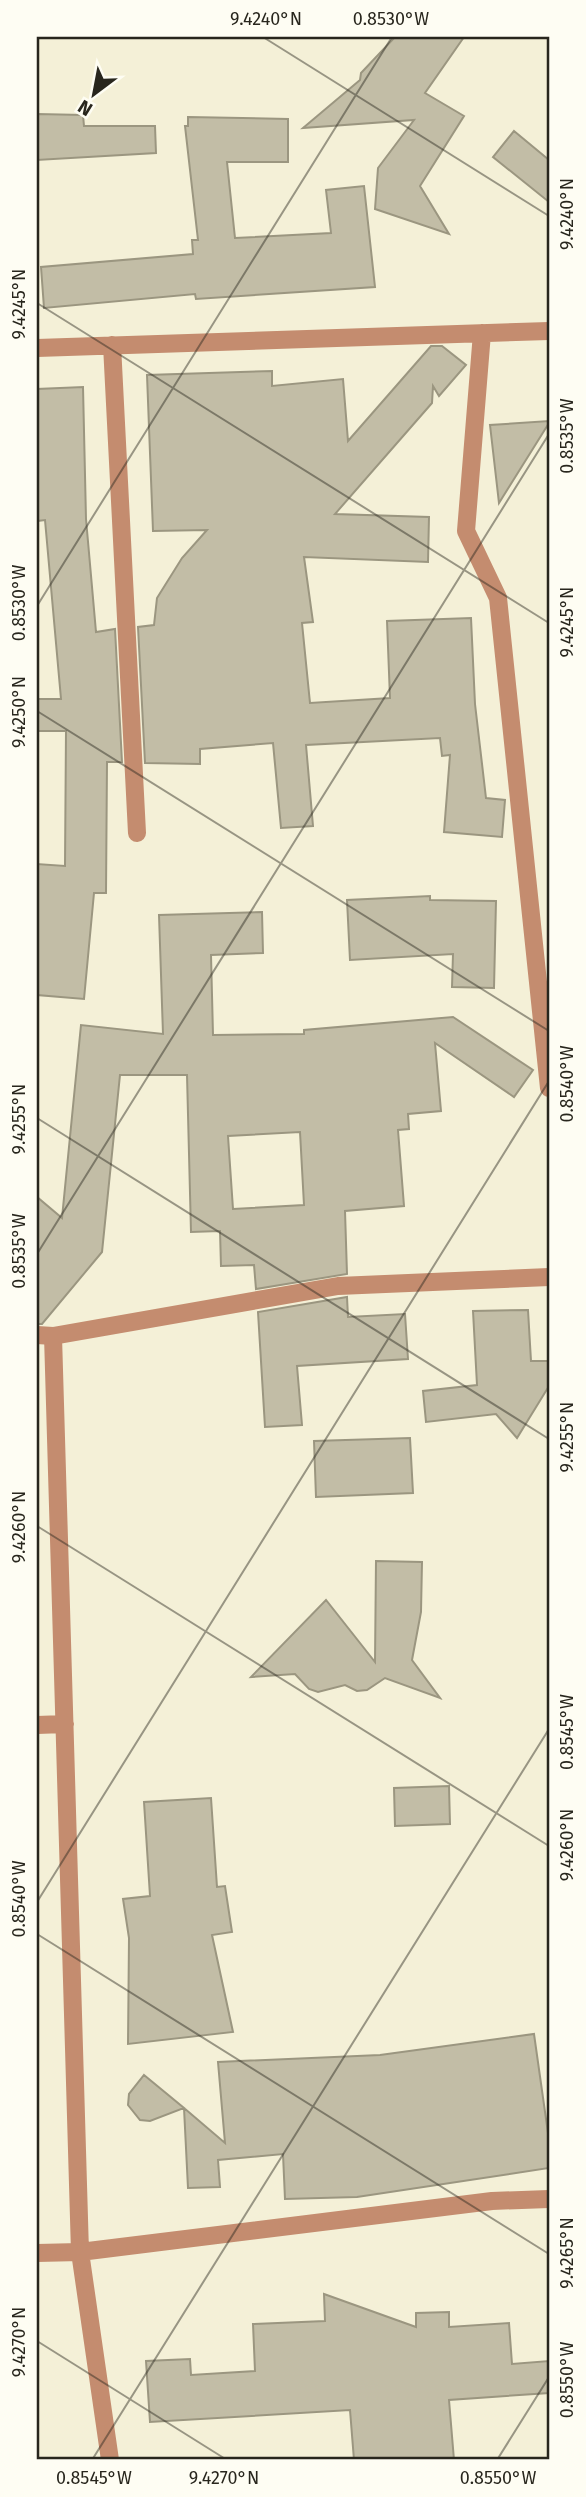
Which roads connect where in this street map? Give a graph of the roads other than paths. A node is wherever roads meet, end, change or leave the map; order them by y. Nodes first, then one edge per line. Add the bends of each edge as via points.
1 (549, 331) edge
2 (482, 334) junction
3 (112, 345) junction
4 (37, 348) edge
5 (137, 833) dead end
6 (549, 1087) edge
7 (549, 1277) edge
8 (45, 1336) edge
9 (65, 1724) junction
10 (37, 1725) edge
11 (549, 2199) edge
12 (80, 2252) junction
13 (37, 2253) edge
14 (110, 2460) edge

1 - 2 street
2 - 3 street
2 - 6 street via 466,531 498,598
3 - 4 street
3 - 5 street
7 - 8 street via 338,1286
8 - 9 street
9 - 10 street
9 - 12 street
11 - 12 street via 492,2201
12 - 13 street
12 - 14 street

